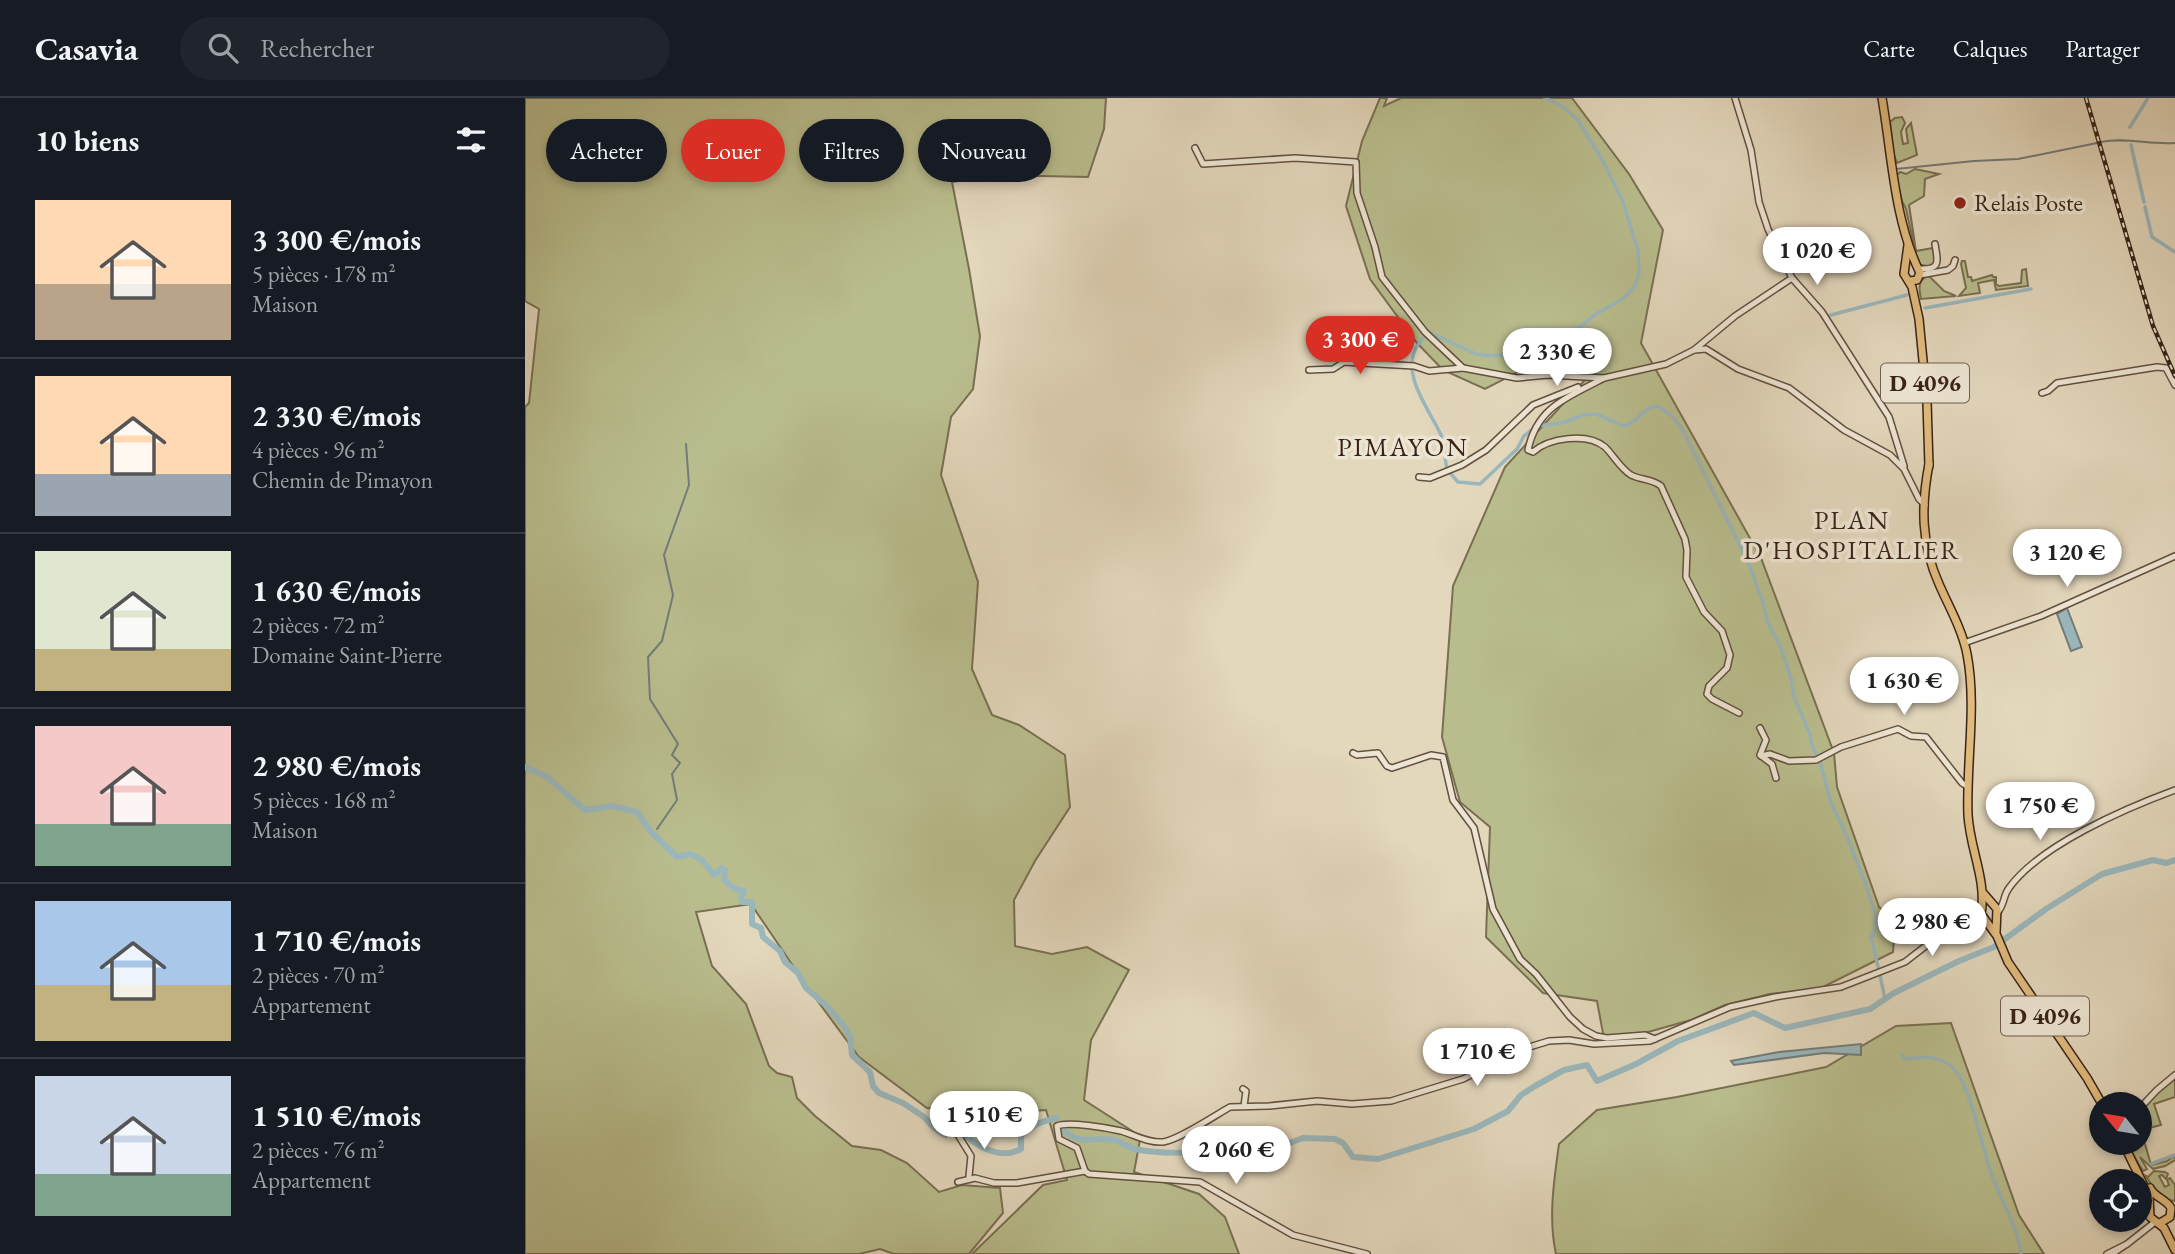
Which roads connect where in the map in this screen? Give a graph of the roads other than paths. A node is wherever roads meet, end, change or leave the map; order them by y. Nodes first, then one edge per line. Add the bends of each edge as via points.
1 (1735, 98) edge
2 (1882, 98) edge
3 (1195, 148) dead end
4 (1935, 244) dead end
5 (1908, 245) junction
6 (1955, 260) dead end
7 (1906, 269) junction
8 (1916, 274) junction
9 (1792, 278) junction
10 (1694, 350) junction
11 (1463, 368) junction
12 (1310, 370) dead end
13 (1604, 378) junction
14 (2175, 385) edge
15 (2042, 393) dead end
16 (1929, 464) junction
17 (1905, 469) junction
18 (1419, 477) dead end
19 (1924, 505) junction
20 (1926, 526) junction
21 (2175, 556) edge
22 (1930, 561) junction
23 (1964, 643) junction
24 (1739, 713) dead end
25 (1761, 728) dead end
26 (1353, 753) dead end
27 (1761, 756) junction
28 (1776, 778) dead end
29 (1968, 787) junction
30 (2175, 790) edge
31 (1990, 913) junction
32 (1655, 1039) junction
33 (2175, 1075) edge
34 (1243, 1089) dead end
35 (2094, 1092) edge
36 (2153, 1094) edge
37 (1244, 1106) junction
38 (958, 1135) dead end
39 (2129, 1155) edge
40 (2131, 1158) junction
41 (2136, 1169) edge
42 (1085, 1171) junction
43 (969, 1176) dead end
44 (958, 1182) dead end
45 (2152, 1206) edge
46 (2167, 1211) edge
47 (2139, 1232) edge
48 (2134, 1239) junction
49 (2127, 1244) junction
50 (2175, 1246) edge
51 (1367, 1254) edge
52 (2110, 1254) edge

1 - 9 street via 1751,150 1759,202
2 - 5 main road, D 4096
3 - 11 street via 1205,164 1295,158 1356,162 1357,193 1381,275 1426,334
4 - 8 street via 1936,265
5 - 7 main road, D 4096
5 - 8 main road, D 4096
6 - 8 street via 1948,270
7 - 8 main road via 1910,266
7 - 8 main road via 1905,276
8 - 16 main road, D 4096
9 - 10 street
9 - 17 street via 1822,312 1889,416
10 - 13 street via 1666,364
10 - 17 street via 1706,349 1738,369 1789,388
11 - 12 street via 1429,371 1344,362 1333,369
11 - 13 street via 1517,378
13 - 18 street via 1536,402 1482,453 1450,470
13 - 24 street via 1564,399 1542,417 1528,448 1530,452 1555,441 1591,440 1630,474 1657,482 1663,489 1685,539 1686,577 1704,612 1722,631 1729,654 1727,668 1707,694
14 - 15 street via 2166,368 2157,367 2057,383
16 - 19 main road, D 4096
16 - 20 main road, D 4096
17 - 19 street
19 - 20 street
19 - 22 main road, D 4096 via 1924,538
20 - 22 main road, D 4096
21 - 23 street via 2041,616
22 - 23 main road, D 4096
23 - 29 main road, D 4096 via 1970,684
25 - 27 street via 1766,740
26 - 32 street via 1378,753 1392,768 1431,755 1443,757 1453,800 1474,828 1493,909 1520,959 1583,1029 1607,1038 1645,1035
27 - 28 street via 1772,764
27 - 29 street via 1770,754 1789,761 1818,759 1898,729 1926,737
29 - 31 main road, D 4096 via 1969,825
30 - 31 street via 2124,809 2045,854 2008,890 2004,905
31 - 32 street via 1934,939 1905,962 1840,987 1730,1007
31 - 35 main road, D 4096 via 2003,954
32 - 37 street via 1615,1044 1549,1041 1463,1079 1391,1101
33 - 36 street
34 - 37 street
37 - 42 street via 1230,1107 1164,1142 1120,1131 1057,1126 1060,1140 1078,1149
38 - 43 street via 971,1156
39 - 40 main road
40 - 41 main road
40 - 46 main road
42 - 44 street via 1029,1182 994,1183 978,1178
42 - 51 street via 1201,1182 1293,1235
45 - 46 main road via 2157,1200
46 - 48 street
46 - 50 main road
47 - 48 street
48 - 49 street
49 - 52 street
49 - 52 street

